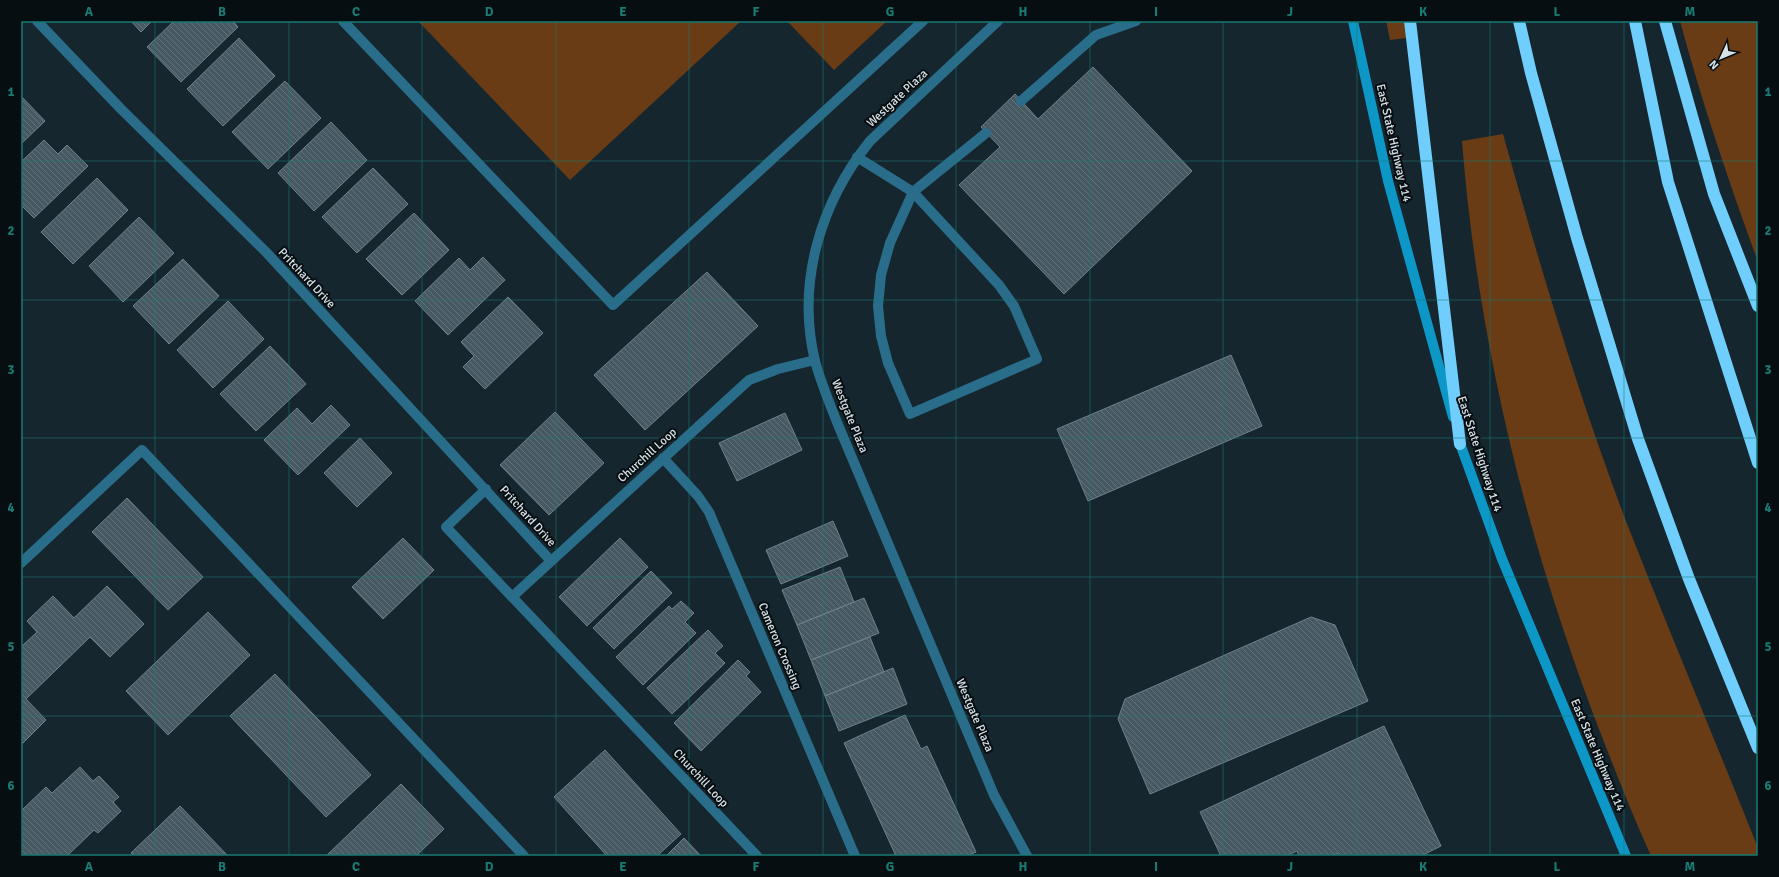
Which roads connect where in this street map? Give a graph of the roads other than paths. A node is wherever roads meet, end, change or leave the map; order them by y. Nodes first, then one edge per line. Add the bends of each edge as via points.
1 (37, 21) edge
2 (343, 21) edge
3 (923, 21) edge
4 (998, 21) edge
5 (1136, 21) edge
6 (1353, 21) edge
7 (1410, 21) edge
8 (1519, 21) edge
9 (1635, 21) edge
10 (1665, 21) edge
11 (1021, 101) dead end
12 (986, 133) dead end
13 (857, 157) junction
14 (913, 192) junction
15 (1758, 306) edge
16 (815, 360) junction
17 (1460, 444) junction
18 (663, 458) junction
19 (1758, 463) edge
20 (486, 489) junction
21 (551, 561) junction
22 (21, 563) edge
23 (512, 596) junction
24 (1758, 748) edge
25 (1023, 855) edge
26 (524, 856) edge
27 (757, 856) edge
28 (855, 856) edge
29 (1626, 856) edge

1 - 20 street, Pritchard Drive via 121,109 266,252
2 - 3 street via 613,305
4 - 13 street, Westgate Plaza via 870,141
5 - 11 street via 1096,35
6 - 17 main road, East State Highway 114 via 1388,181
7 - 17 highway
8 - 24 highway via 1576,238 1638,439 1689,579
9 - 19 highway via 1668,182
10 - 15 highway via 1714,194
12 - 14 street
13 - 14 street
13 - 16 street, Westgate Plaza via 833,198 812,264 809,303
14 - 14 street via 890,243 881,275 878,306 881,336 888,363 910,414 1037,359 1014,306 999,286
16 - 18 street, Churchill Loop via 778,369 749,380
16 - 25 street, Westgate Plaza via 839,426 991,788
17 - 29 main road, East State Highway 114 via 1502,559
18 - 21 street, Churchill Loop
18 - 28 street, Cameron Crossing via 698,496 709,512
20 - 21 street, Pritchard Drive
20 - 23 street, Churchill Loop via 446,527
21 - 23 street, Churchill Loop
22 - 26 street via 142,450
23 - 27 street, Churchill Loop

